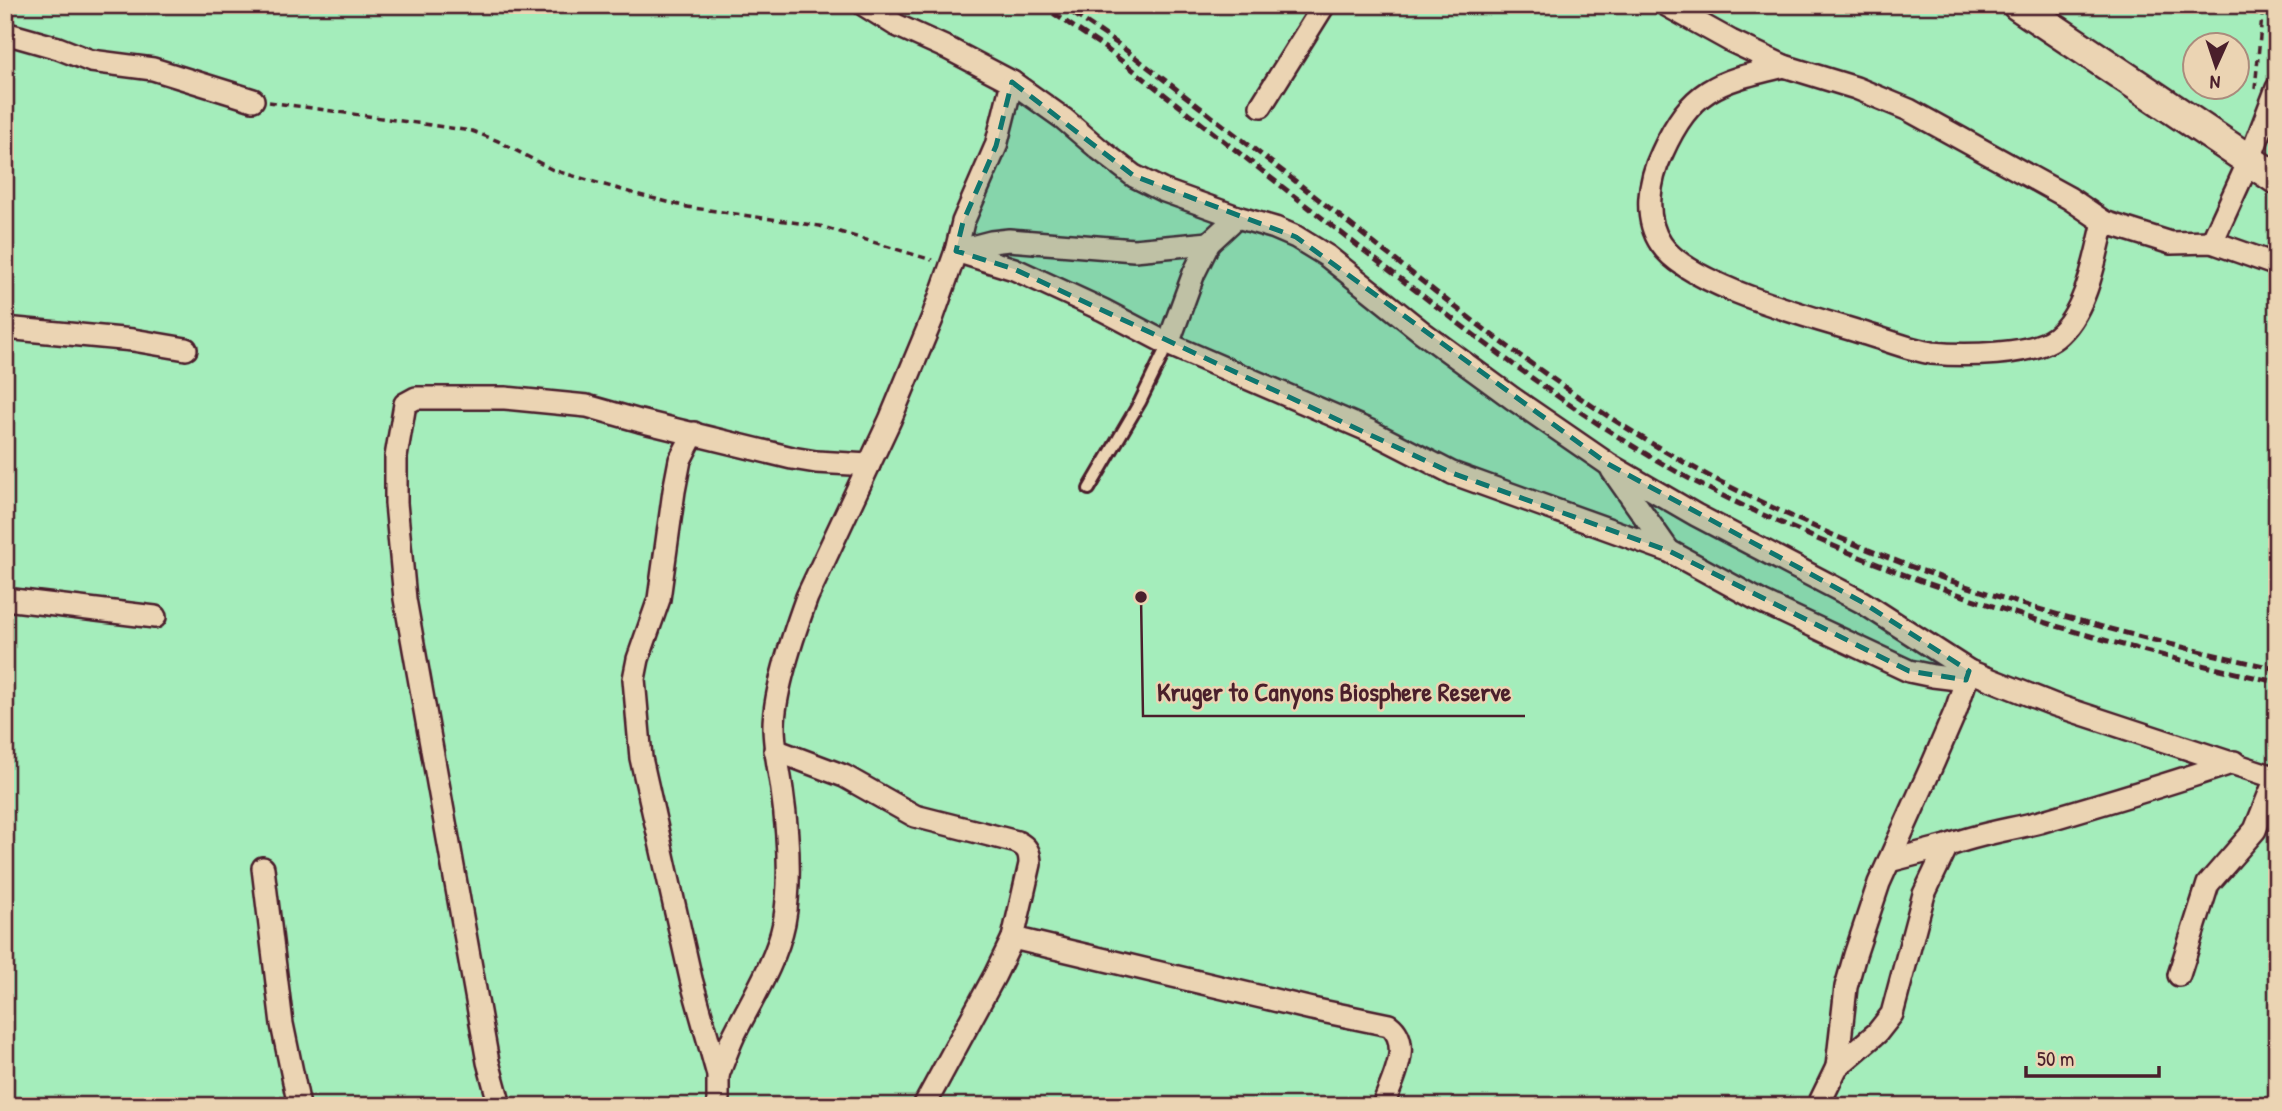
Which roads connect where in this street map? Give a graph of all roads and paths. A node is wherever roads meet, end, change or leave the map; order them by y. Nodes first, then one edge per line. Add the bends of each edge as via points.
1 (864, 5) edge
2 (1324, 5) edge
3 (1666, 5) edge
4 (2018, 5) edge
5 (2263, 5) edge
6 (5, 33) edge
7 (1784, 66) junction
8 (1012, 82) junction
9 (2277, 88) edge
10 (2255, 96) dead end
11 (253, 100) joint
12 (1261, 106) dead end
13 (2249, 161) junction
14 (2277, 179) edge
15 (1237, 217) junction
16 (2104, 222) junction
17 (2212, 242) junction
18 (1209, 243) junction
19 (953, 258) junction
20 (2277, 265) edge
21 (5, 327) edge
22 (1168, 344) junction
23 (186, 349) dead end
24 (694, 433) junction
25 (1608, 464) junction
26 (869, 465) junction
27 (1089, 489) dead end
28 (1669, 551) junction
29 (5, 599) edge
30 (155, 617) dead end
31 (1967, 676) junction
32 (775, 750) junction
33 (2234, 762) junction
34 (2276, 778) edge
35 (1947, 846) junction
36 (1889, 861) junction
37 (262, 868) dead end
38 (1013, 938) junction
39 (2179, 975) dead end
40 (1837, 1067) junction
41 (718, 1075) junction
42 (299, 1106) edge
43 (500, 1106) edge
44 (718, 1106) edge
45 (924, 1106) edge
46 (1383, 1106) edge
47 (1818, 1106) edge

1 - 8 street via 896,26
2 - 12 street
3 - 7 street
4 - 13 street
5 - 10 path
6 - 11 street via 91,61 153,69
7 - 16 street via 1909,110
7 - 16 street via 1726,82 1700,95 1682,115 1655,166 1650,205 1652,227 1661,245 1715,283 1930,353 1976,355 2032,347 2055,338 2071,321 2087,286
8 - 15 street via 1135,176
8 - 19 street via 996,146 962,222
9 - 13 street
11 - 19 path via 472,131 553,170 636,194 687,207 820,226
13 - 14 street
13 - 17 street
15 - 18 street
15 - 25 street via 1285,232 1326,256 1422,332
16 - 17 street via 2171,243
17 - 20 street
18 - 19 street via 1134,250 1009,240 991,242
18 - 22 street
19 - 22 street via 1014,269
19 - 26 street
21 - 23 street
22 - 27 lane
22 - 28 street via 1370,431 1452,473
24 - 26 street via 816,462
24 - 41 street via 680,460 659,599 634,679 641,758 657,836
24 - 43 street via 587,406 505,398 416,398 404,407 396,457 396,503 405,599 488,1062
25 - 28 street
25 - 31 street via 1862,602
26 - 32 street via 803,608 775,710
28 - 31 street via 1762,602 1889,662 1921,674
29 - 30 street
31 - 33 street
31 - 36 street
32 - 38 street via 844,776 915,816 1023,845 1030,853 1030,864
32 - 41 street via 788,851 784,923
33 - 34 street
33 - 35 street
34 - 39 street via 2255,830 2208,884
35 - 36 street
35 - 40 street via 1924,894 1892,1014
36 - 40 street via 1846,987
37 - 42 street via 282,1024
38 - 45 street
38 - 46 street via 1389,1025 1400,1038 1401,1053
40 - 47 street
41 - 44 street

